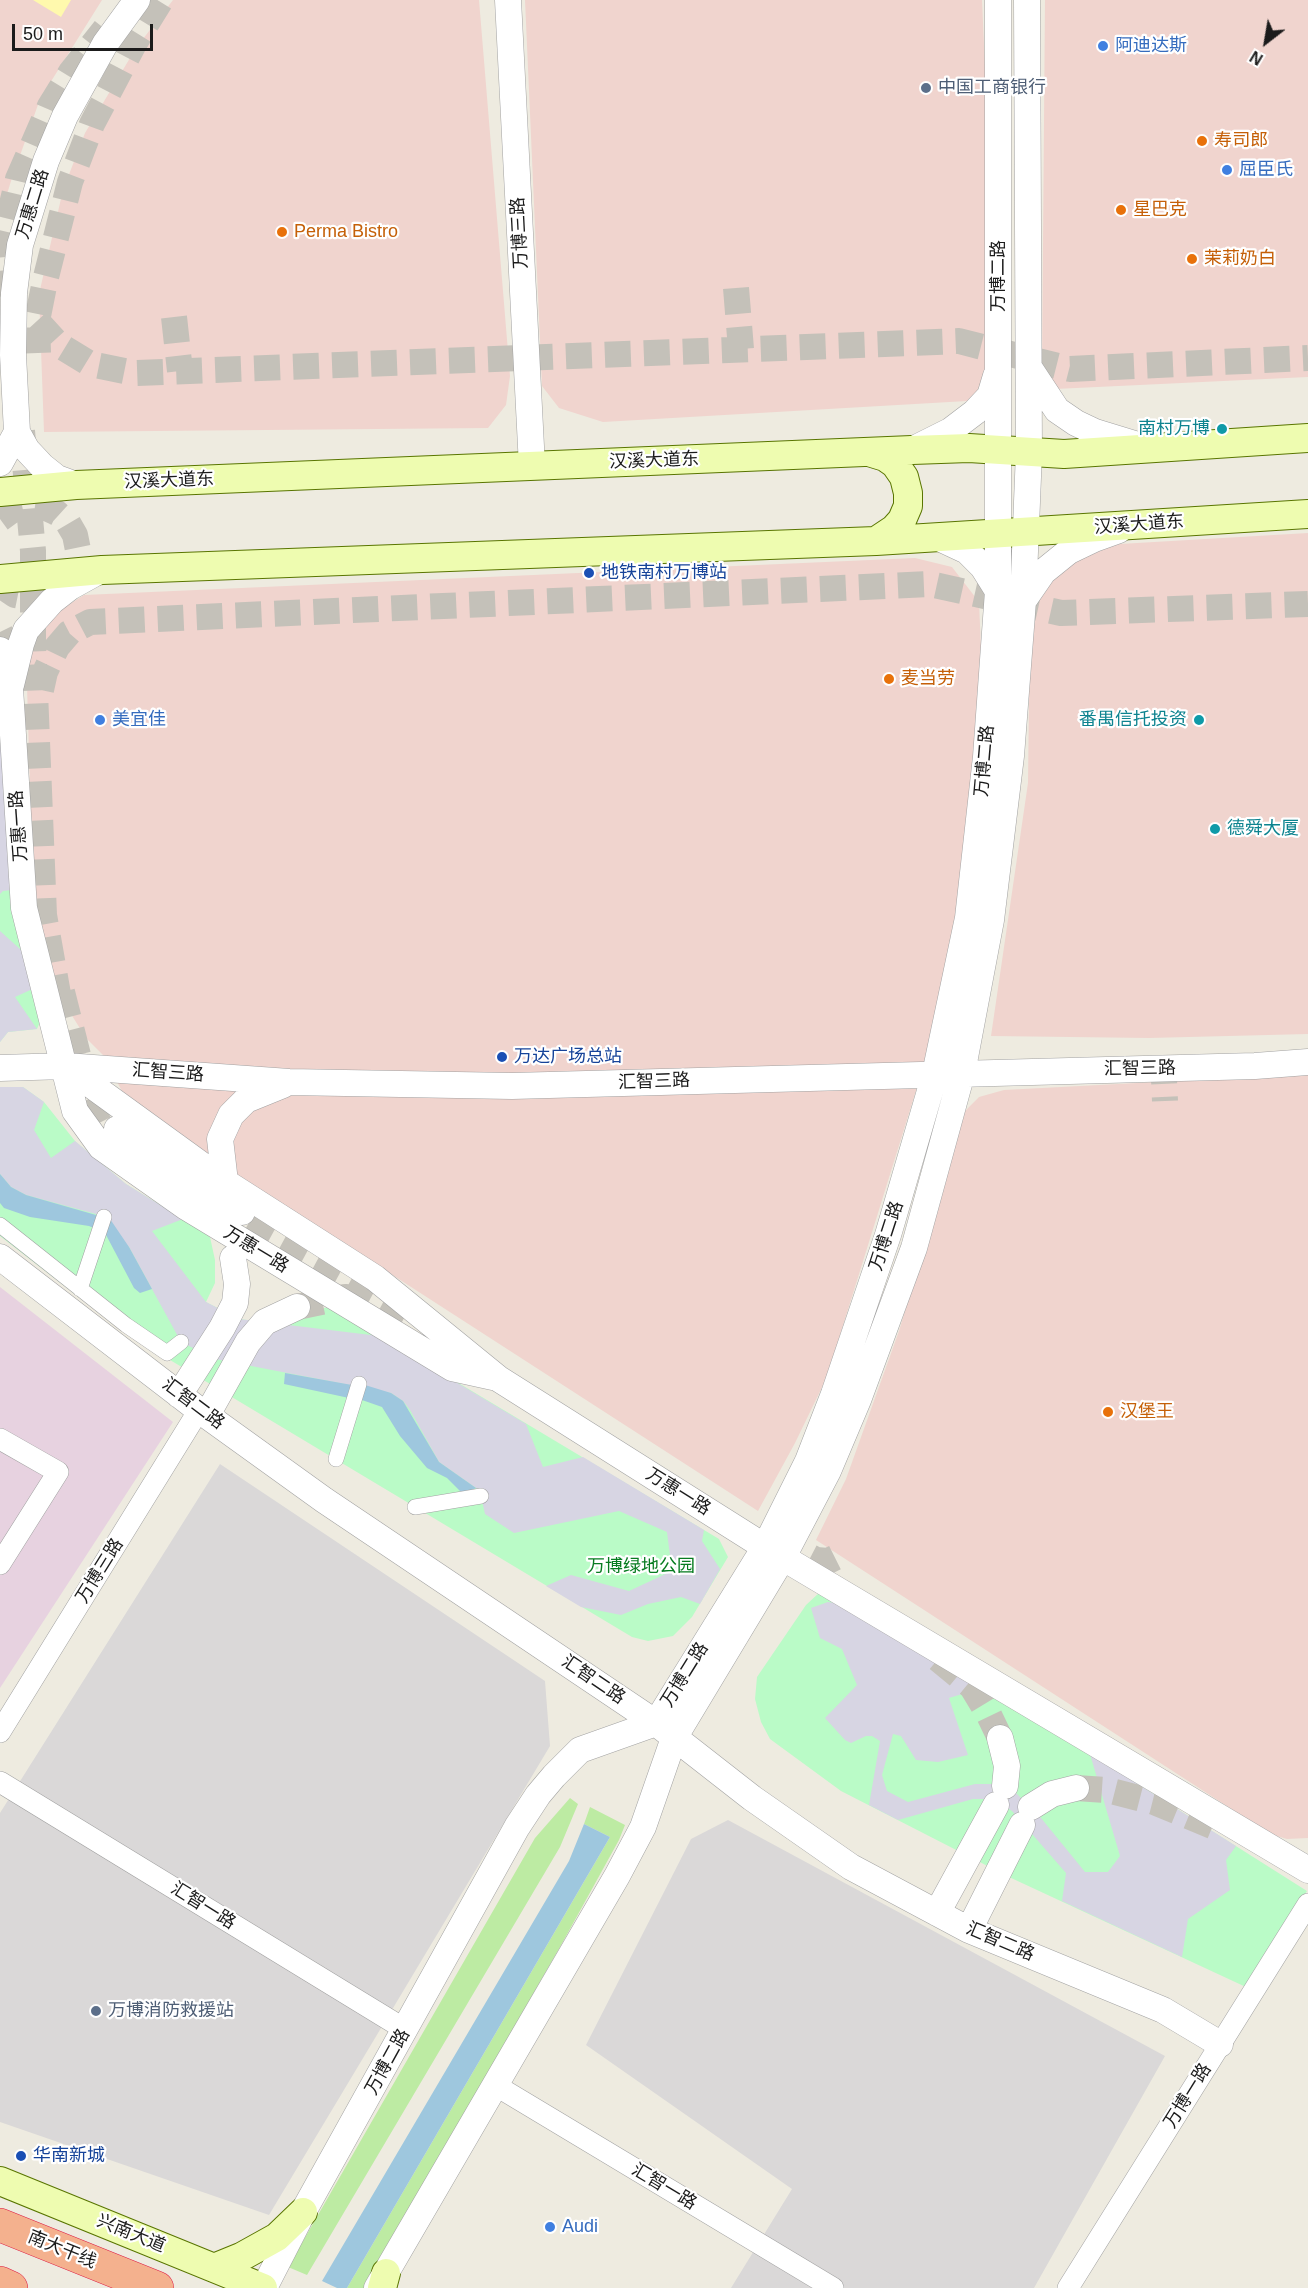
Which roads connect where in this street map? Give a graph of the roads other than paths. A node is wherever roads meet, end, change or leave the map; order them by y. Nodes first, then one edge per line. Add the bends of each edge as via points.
1 (137, 0) edge
2 (508, 0) edge
3 (998, 0) edge
4 (1027, 0) edge
5 (999, 367) junction
6 (1030, 369) junction
7 (17, 432) junction
8 (1308, 438) edge
9 (1150, 448) junction
10 (912, 450) junction
11 (999, 450) junction
12 (1029, 452) junction
13 (872, 453) junction
14 (0, 463) edge
15 (532, 466) junction
16 (76, 485) junction
17 (0, 492) tunnel mouth
18 (1308, 514) edge
19 (1133, 525) junction
20 (1012, 533) junction
21 (937, 537) junction
22 (876, 541) junction
23 (102, 570) junction
24 (0, 579) edge
25 (998, 591) junction
26 (1023, 601) junction
27 (0, 650) tunnel mouth
28 (10, 688) junction
29 (1308, 1062) edge
30 (65, 1066) junction
31 (0, 1068) edge
32 (935, 1074) junction
33 (962, 1074) junction
34 (289, 1082) junction
35 (117, 1129) tunnel mouth
36 (225, 1182) junction
37 (102, 1224) dead end
38 (0, 1225) edge
39 (0, 1257) edge
40 (233, 1258) dead end
41 (80, 1288) junction
42 (297, 1307) tunnel mouth
43 (182, 1342) dead end
44 (499, 1378) junction
45 (359, 1384) dead end
46 (179, 1395) junction
47 (203, 1413) junction
48 (0, 1439) edge
49 (336, 1459) dead end
50 (481, 1496) dead end
51 (415, 1507) dead end
52 (774, 1552) junction
53 (1, 1560) edge
54 (665, 1730) junction
55 (0, 1732) edge
56 (1000, 1738) tunnel mouth
57 (0, 1782) edge
58 (1076, 1788) tunnel mouth
59 (1308, 1870) edge
60 (1308, 1904) edge
61 (937, 1913) junction
62 (969, 1929) junction
63 (406, 2030) junction
64 (1220, 2044) junction
65 (495, 2085) junction
66 (0, 2181) edge
67 (303, 2212) junction
68 (0, 2225) edge
69 (130, 2234) junction
70 (214, 2268) junction
71 (0, 2283) edge
72 (382, 2283) edge
73 (11, 2288) edge
74 (157, 2288) edge
75 (165, 2288) edge
76 (263, 2288) edge
77 (833, 2288) edge
78 (1068, 2288) edge

1 - 7 street, 万惠二路 via 105,44 65,116 46,161 20,245 13,355
2 - 15 street, 万博三路
3 - 5 street, 万博二路
4 - 6 street, 万博二路
5 - 10 street via 990,396 975,412 950,431
5 - 11 street, 万博二路
6 - 9 street via 1057,410 1076,423
6 - 12 street, 万博二路
7 - 14 street
7 - 16 street via 42,466 57,478
8 - 9 main road, 汉溪大道东
9 - 12 main road, 汉溪大道东 via 1064,454
10 - 11 main road, 汉溪大道东
10 - 13 main road, 汉溪大道东
11 - 12 main road, 汉溪大道东
11 - 20 street, 万博二路
12 - 20 street, 万博二路
13 - 15 main road, 汉溪大道东
13 - 22 main road via 895,464 908,493 902,520
15 - 16 main road, 汉溪大道东
16 - 17 main road, 汉溪大道东
18 - 19 main road, 汉溪大道东
19 - 20 main road, 汉溪大道东
19 - 26 street via 1069,551 1043,572
20 - 21 main road, 汉溪大道东
20 - 25 street, 万博二路
20 - 26 street, 万博二路
21 - 22 main road, 汉溪大道东
21 - 25 street via 967,551
22 - 23 main road, 汉溪大道东
23 - 24 main road, 汉溪大道东
23 - 28 street via 52,601 26,630
25 - 32 street, 万博二路 via 986,757 968,918
26 - 33 street, 万博二路 via 1011,756 991,920
27 - 28 street
28 - 30 street, 万惠一路 via 24,908
29 - 33 street, 汇智三路
30 - 31 street, 汇智三路
30 - 34 street, 汇智三路
30 - 36 street, 万惠一路
30 - 44 street, 万惠一路 via 75,1111 101,1147 135,1172 186,1208 452,1368
32 - 33 street, 汇智三路
32 - 34 street, 汇智三路 via 512,1086
32 - 52 street, 万博二路 via 888,1235
33 - 52 street, 万博二路 via 914,1248 858,1400 828,1471
34 - 36 street via 246,1100 231,1115 220,1139
35 - 44 street via 190,1182 358,1283
36 - 44 street, 万惠一路 via 375,1278
37 - 41 street
38 - 41 street
39 - 46 street, 汇智二路
40 - 46 street via 235,1303
41 - 43 street via 167,1353
42 - 47 street via 265,1322
44 - 52 street, 万惠一路
45 - 49 street
46 - 47 street, 汇智二路
47 - 54 street, 汇智二路 via 324,1500
47 - 55 street, 万博三路
48 - 53 street via 58,1472
50 - 51 street
52 - 54 street, 万博二路
52 - 59 street, 万惠一路
54 - 61 street, 汇智二路 via 752,1798 851,1867
54 - 63 street, 万博二路 via 580,1750 554,1776 518,1827
54 - 65 street, 万博二路 via 643,1827
56 - 61 street via 1007,1766 1000,1795
57 - 63 street, 汇智一路
58 - 62 street via 1052,1794 1027,1816
60 - 64 street, 万博一路
61 - 62 street, 汇智二路
62 - 64 street, 汇智二路 via 1163,2010
63 - 67 street, 万博二路
64 - 78 street, 万博一路
65 - 72 street, 万博二路
65 - 77 street, 汇智一路
66 - 69 main road, 兴南大道
67 - 70 main road via 277,2237
67 - 76 street, 万博二路
68 - 74 highway, 南大干线
69 - 70 main road, 兴南大道
69 - 75 main road via 159,2267
70 - 76 main road, 兴南大道
71 - 73 highway

